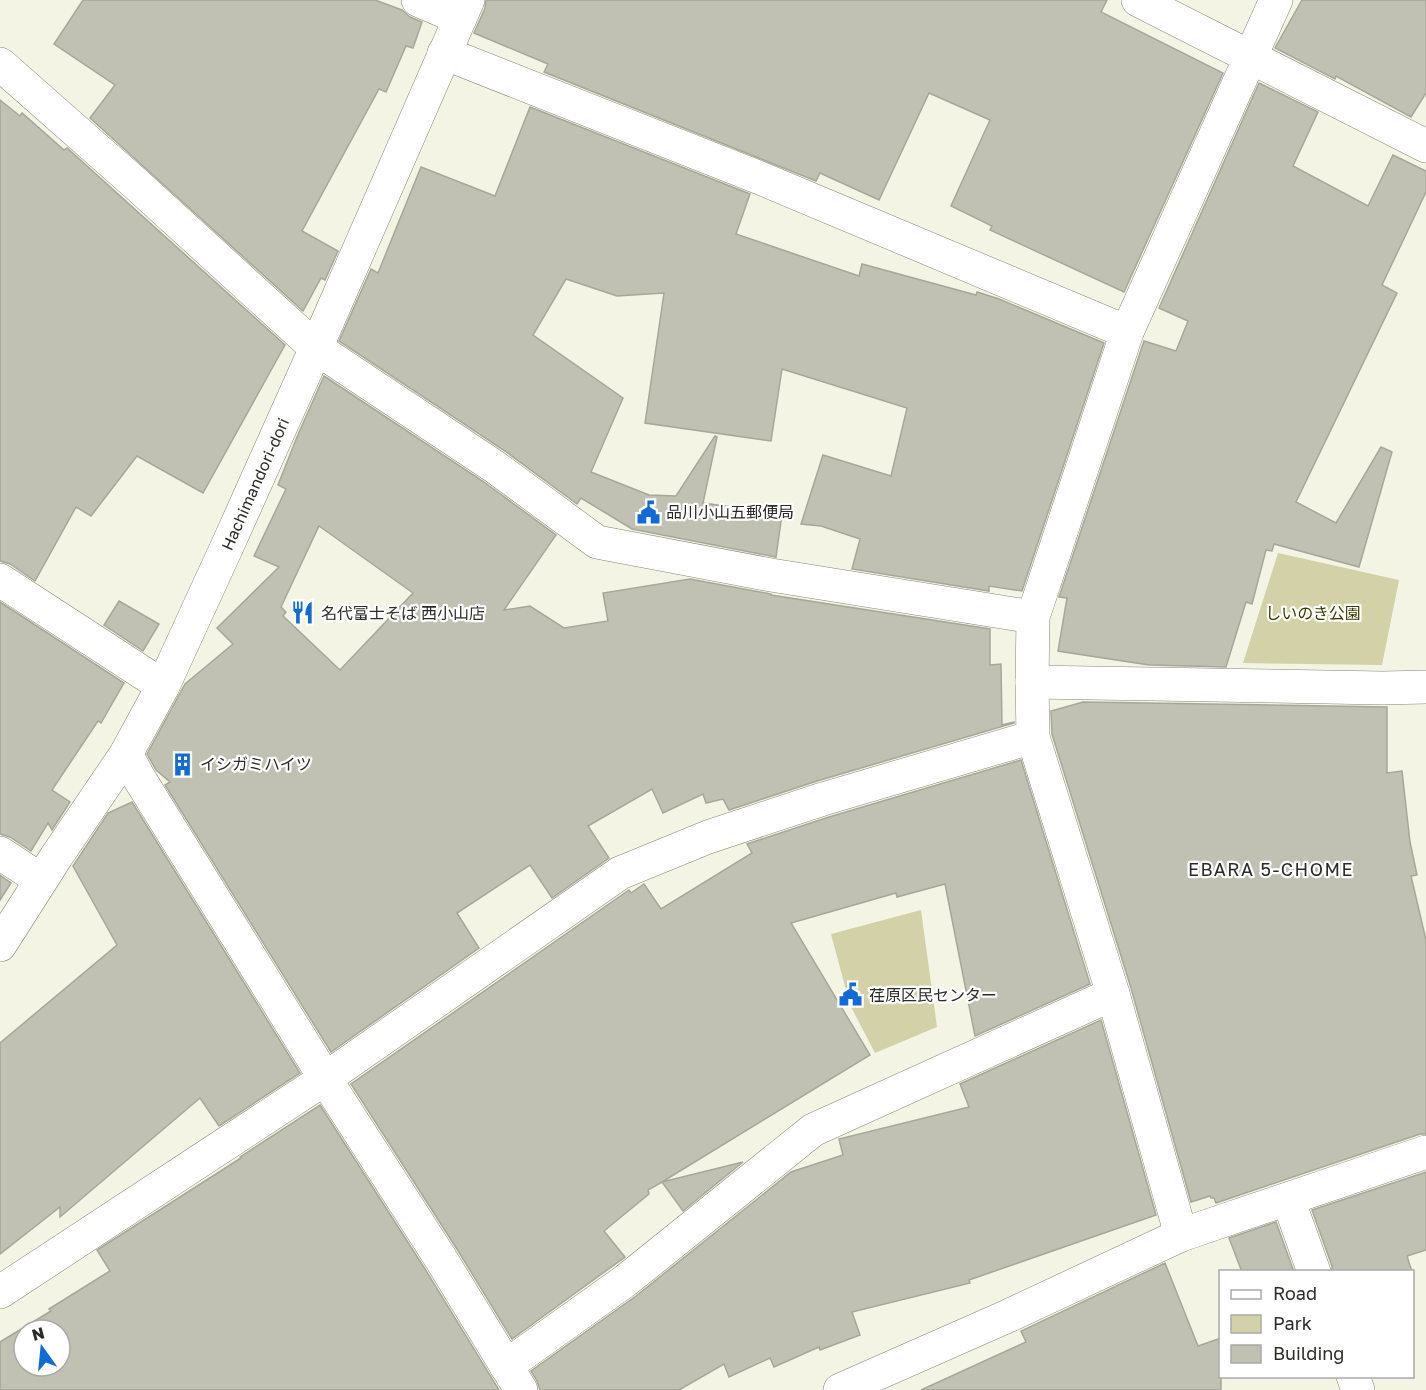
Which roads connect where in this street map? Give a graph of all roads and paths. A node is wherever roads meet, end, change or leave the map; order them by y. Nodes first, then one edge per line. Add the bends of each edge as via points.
1 (418, 0) edge
2 (1138, 0) edge
3 (1276, 0) edge
4 (464, 9) edge
5 (444, 53) junction
6 (1251, 56) junction
7 (0, 64) edge
8 (1426, 146) edge
9 (1127, 332) junction
10 (316, 348) junction
11 (0, 580) edge
12 (1034, 617) junction
13 (1032, 682) junction
14 (163, 686) junction
15 (1426, 687) edge
16 (1033, 737) junction
17 (126, 753) junction
18 (0, 853) edge
19 (41, 880) junction
20 (0, 945) edge
21 (1113, 994) junction
22 (326, 1078) junction
23 (1426, 1152) edge
24 (1288, 1199) junction
25 (1181, 1235) junction
26 (1313, 1270) edge
27 (0, 1292) edge
28 (514, 1378) edge
29 (840, 1390) edge

1 - 4 street
2 - 6 street
3 - 6 street
4 - 5 street, Hachimandori-dori
5 - 9 street via 765,180
5 - 10 street, Hachimandori-dori
6 - 8 street
6 - 9 street
7 - 10 street
9 - 12 street
10 - 12 street via 495,467 597,542 771,575
10 - 14 street, Hachimandori-dori
11 - 14 street
12 - 13 street
13 - 15 street
13 - 16 street
14 - 17 street, Hachimandori-dori
16 - 21 street
16 - 22 street via 823,798 708,837 620,873
17 - 19 street, Hachimandori-dori
17 - 22 street
18 - 19 street
19 - 20 street, Hachimandori-dori
21 - 25 street
21 - 28 street via 813,1130 625,1281
22 - 27 street
22 - 28 street
23 - 24 street
24 - 25 street
24 - 26 street
25 - 29 street

